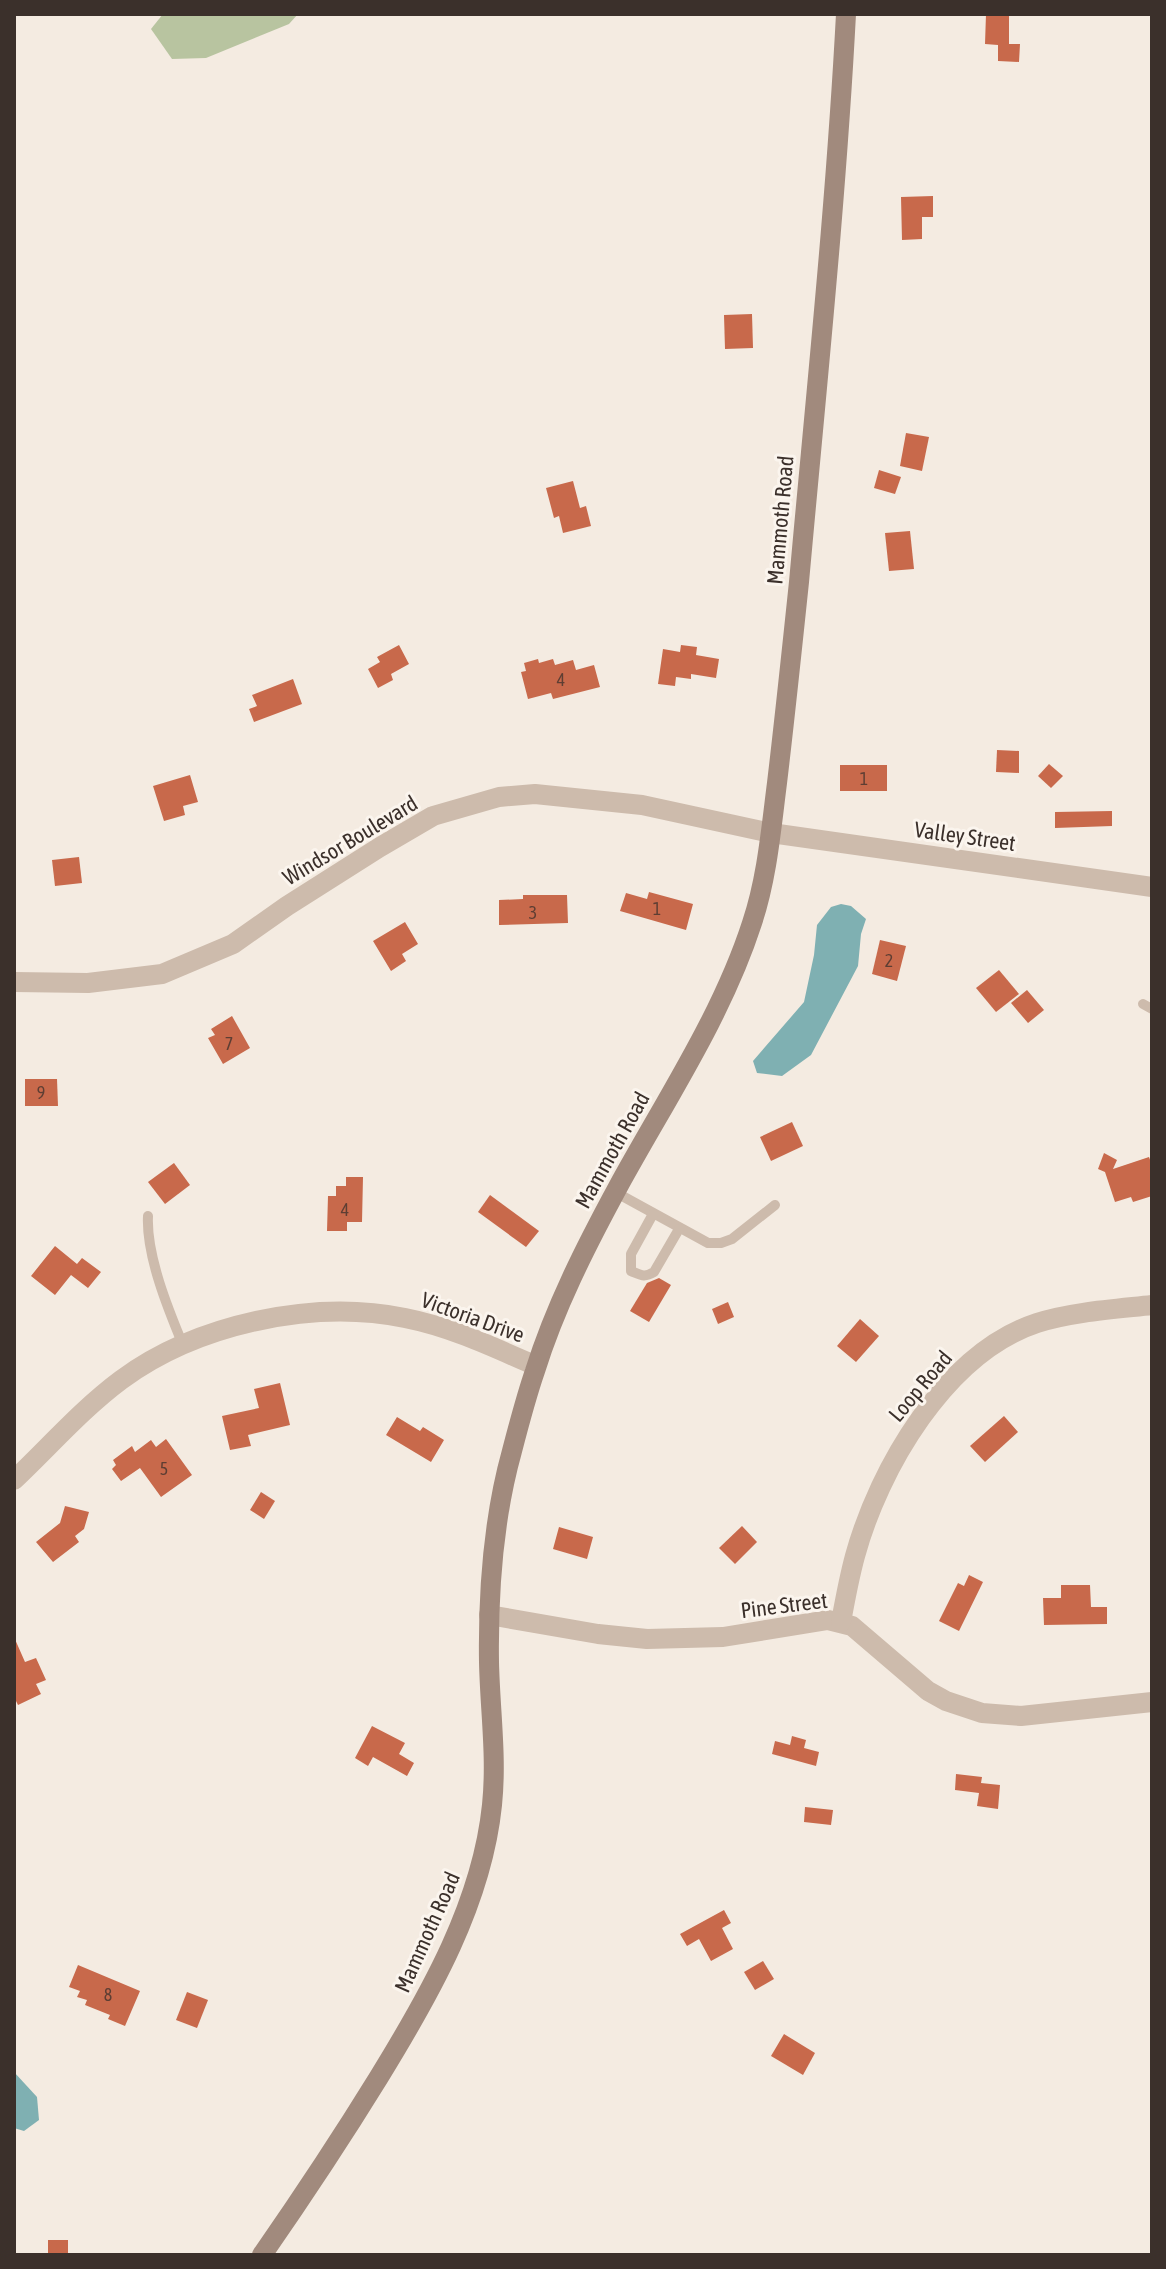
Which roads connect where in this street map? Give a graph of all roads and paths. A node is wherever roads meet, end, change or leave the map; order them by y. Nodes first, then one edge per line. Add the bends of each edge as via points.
1 (846, 14) edge
2 (771, 833) junction
3 (1152, 887) edge
4 (14, 982) edge
5 (615, 1192) junction
6 (775, 1205) dead end
7 (653, 1214) junction
8 (148, 1216) dead end
9 (679, 1229) junction
10 (1152, 1305) edge
11 (183, 1345) junction
12 (536, 1366) junction
13 (14, 1480) edge
14 (489, 1615) junction
15 (841, 1622) junction
16 (1152, 1702) edge
17 (262, 2255) edge

1 - 2 main road, Mammoth Road via 789,690
2 - 3 street, Valley Street
2 - 4 street, Windsor Boulevard via 614,801 535,794 499,797 433,816 233,944 162,974 109,982
2 - 5 main road, Mammoth Road via 761,891 738,962
5 - 7 lane
5 - 12 main road, Mammoth Road
6 - 9 lane via 721,1243 708,1243
7 - 9 lane
7 - 9 lane via 631,1254 631,1271 642,1276 654,1272
8 - 11 lane via 166,1303
10 - 15 street, Loop Road via 1038,1322 967,1365 925,1411 895,1456 855,1553
11 - 12 street, Victoria Drive via 266,1319 368,1313 468,1336
11 - 13 street, Victoria Drive via 122,1379
12 - 14 main road, Mammoth Road via 502,1493
14 - 15 street, Pine Street via 647,1639 723,1637
14 - 17 main road, Mammoth Road via 492,1804 483,1860 462,1922 392,2056 325,2166
15 - 16 street, Pine Street via 928,1691 982,1713 1021,1716

